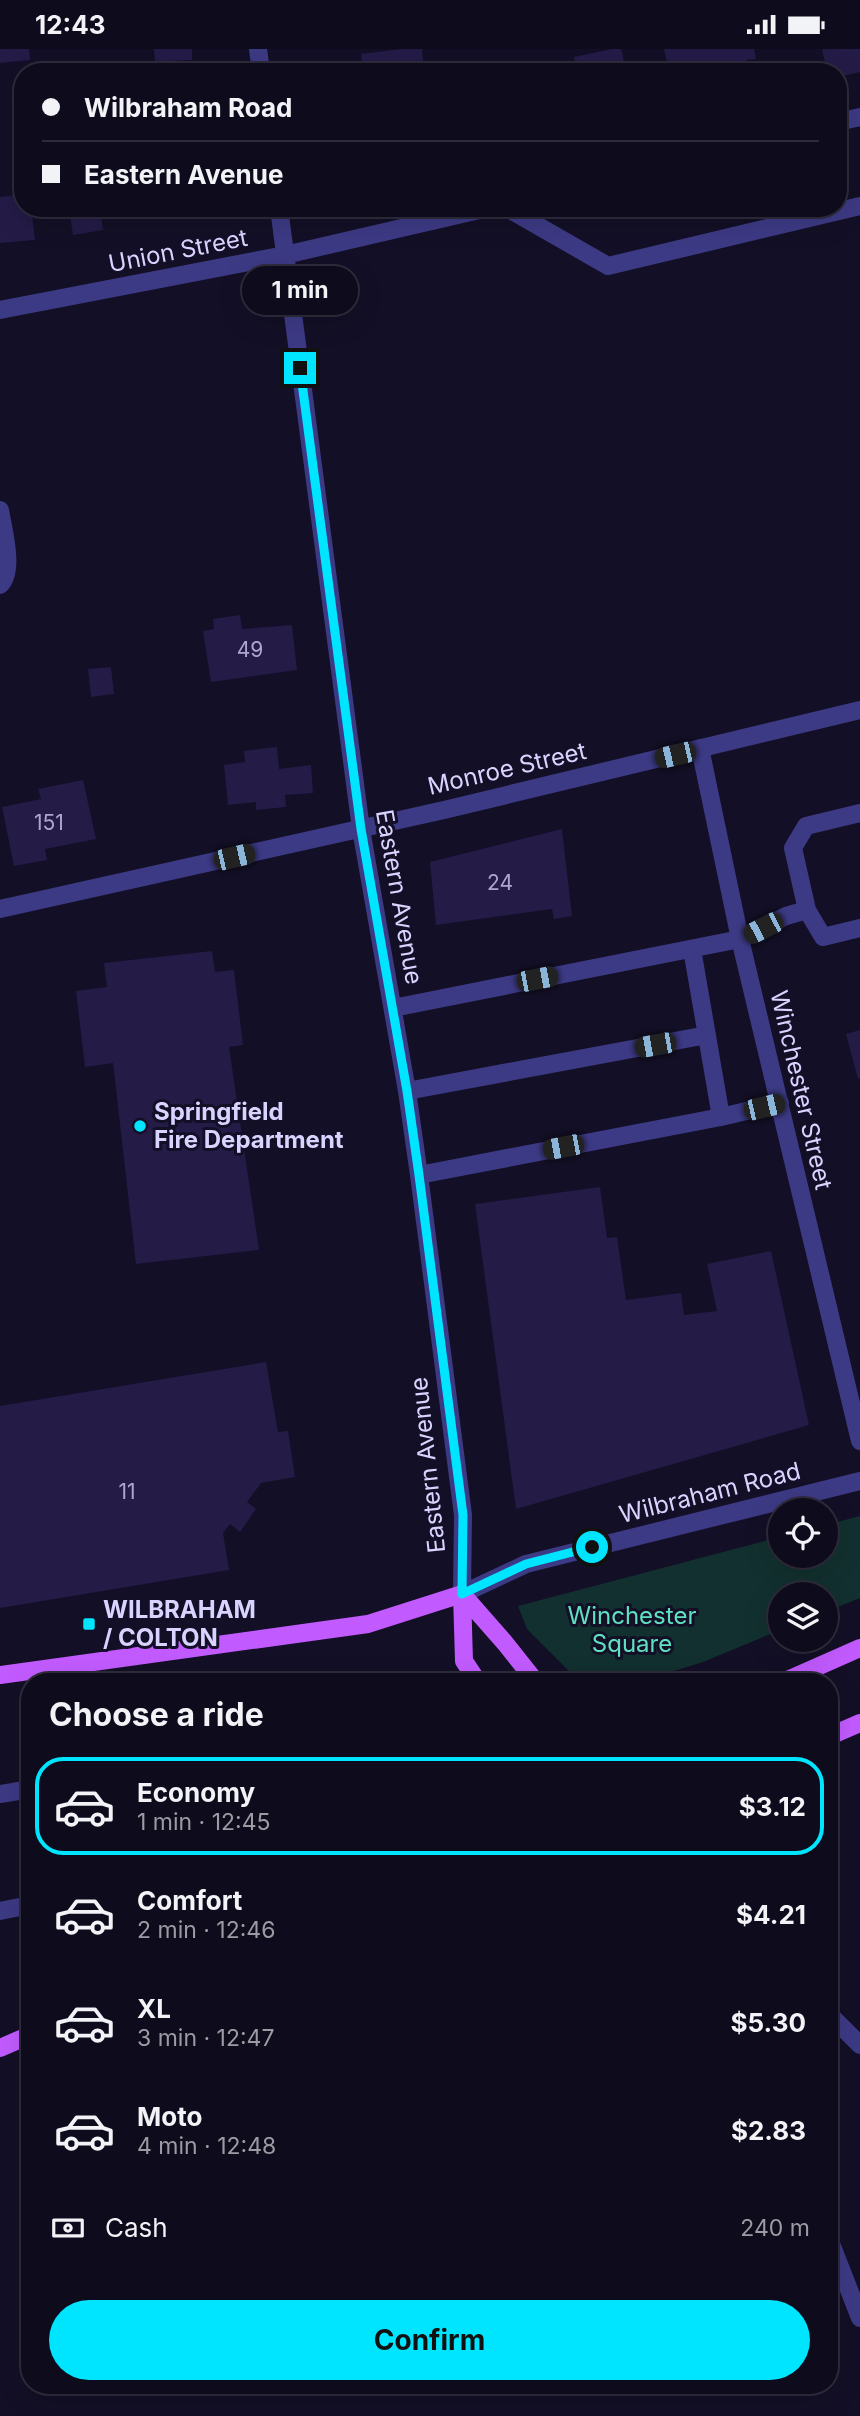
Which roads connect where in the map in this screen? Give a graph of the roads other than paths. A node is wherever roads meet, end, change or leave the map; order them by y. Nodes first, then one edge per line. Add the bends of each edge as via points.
1 (280, 217) edge
2 (449, 217) edge
3 (524, 217) edge
4 (814, 217) edge
5 (285, 255) junction
6 (0, 310) edge
7 (0, 510) edge
8 (0, 585) edge
9 (860, 710) edge
10 (700, 748) junction
11 (860, 813) edge
12 (361, 829) junction
13 (0, 909) edge
14 (807, 911) junction
15 (860, 928) edge
16 (740, 939) junction
17 (692, 949) junction
18 (393, 1008) junction
19 (707, 1035) junction
20 (407, 1091) junction
21 (780, 1103) junction
22 (722, 1117) junction
23 (419, 1175) junction
24 (860, 1441) edge
25 (860, 1481) edge
26 (462, 1594) junction
27 (860, 1648) edge
28 (472, 1673) edge
29 (529, 1673) edge
30 (803, 1673) edge
31 (0, 1675) edge
32 (860, 1723) edge
33 (838, 1733) edge
34 (21, 1790) edge
35 (0, 1794) edge
36 (21, 1908) edge
37 (0, 1911) edge
38 (838, 2023) edge
39 (21, 2039) edge
40 (860, 2045) edge
41 (0, 2048) edge
42 (838, 2262) edge
43 (860, 2318) edge

1 - 5 street, Eastern Avenue
2 - 5 street, Union Street
3 - 4 street via 608,266
5 - 6 street, Union Street
5 - 12 street, Eastern Avenue
7 - 8 street via 7,562
9 - 10 street, Monroe Street
10 - 12 street, Monroe Street
10 - 16 street, Winchester Street
11 - 14 street via 806,826 793,848
12 - 13 street, Monroe Street
12 - 18 street, Eastern Avenue
14 - 15 street via 823,937
14 - 16 street
16 - 17 street
16 - 21 street, Winchester Street
17 - 18 street
17 - 19 street
18 - 20 street, Eastern Avenue
19 - 20 street
19 - 22 street
20 - 23 street, Eastern Avenue
21 - 22 street
21 - 24 street, Winchester Street
22 - 23 street
23 - 26 street, Eastern Avenue via 463,1515
25 - 26 street, Wilbraham Road via 526,1564
26 - 28 main road, Eastern Avenue via 464,1661
26 - 29 main road
26 - 31 main road, Wilbraham Road via 369,1624
27 - 30 main road
32 - 33 main road
34 - 35 street
36 - 37 street
38 - 40 street
39 - 41 main road
42 - 43 street

